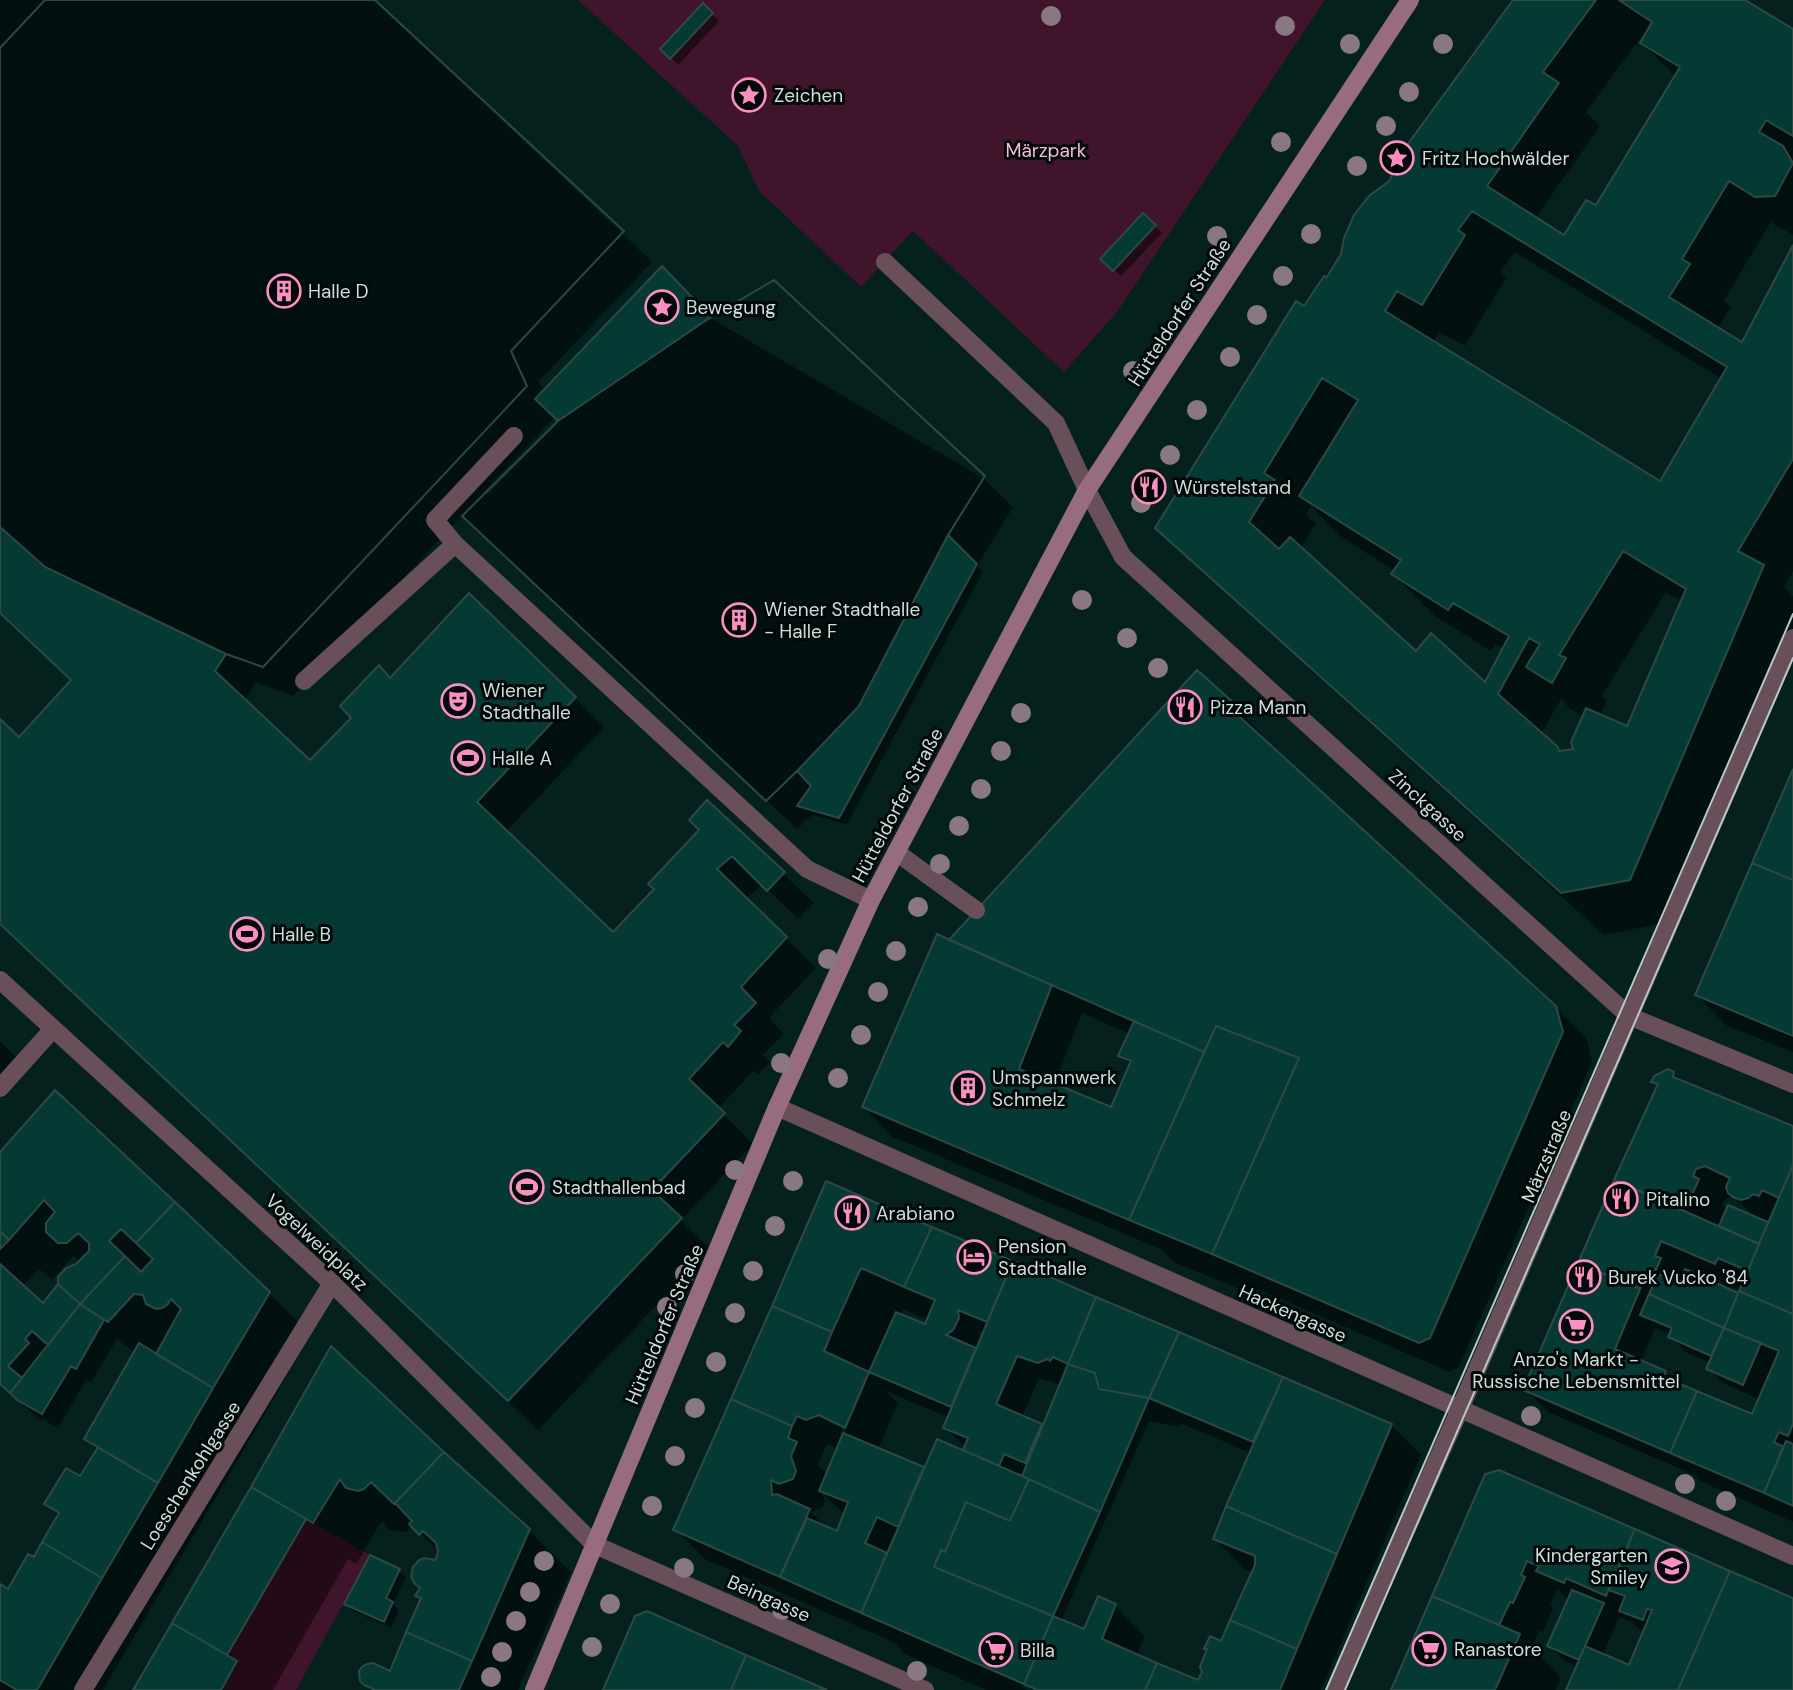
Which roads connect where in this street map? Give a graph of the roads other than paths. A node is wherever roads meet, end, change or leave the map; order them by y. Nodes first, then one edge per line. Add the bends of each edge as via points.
1 (1410, 0) edge
2 (885, 262) dead end
3 (514, 436) dead end
4 (1087, 490) junction
5 (455, 544) junction
6 (1793, 638) edge
7 (304, 681) dead end
8 (897, 852) junction
9 (871, 900) junction
10 (976, 910) dead end
11 (0, 980) edge
12 (1629, 1016) junction
13 (53, 1028) junction
14 (1793, 1084) edge
15 (0, 1088) edge
16 (777, 1107) junction
17 (332, 1283) junction
18 (1460, 1409) junction
19 (595, 1545) junction
20 (1793, 1556) edge
21 (83, 1690) edge
22 (534, 1690) edge
23 (925, 1690) edge
24 (1335, 1690) edge

1 - 4 main road, Hütteldorfer Straße
2 - 4 street, Zinckgasse via 1056,423
3 - 5 street via 435,520
4 - 8 main road, Hütteldorfer Straße
4 - 12 street, Zinckgasse via 1123,557
5 - 7 street
5 - 9 street via 807,869
6 - 12 street, Märzstraße
8 - 9 main road, Hütteldorfer Straße
8 - 10 street
9 - 16 main road, Hütteldorfer Straße
11 - 13 street, Vogelweidplatz
12 - 14 street, Zinckgasse
12 - 18 street, Märzstraße
13 - 15 street
13 - 17 street, Vogelweidplatz
16 - 18 street, Hackengasse
16 - 19 main road, Hütteldorfer Straße
17 - 19 street, Vogelweidplatz
17 - 21 street, Loeschenkohlgasse
18 - 20 street, Hackengasse
18 - 24 street, Märzstraße
19 - 22 main road, Hütteldorfer Straße
19 - 23 street, Beingasse

